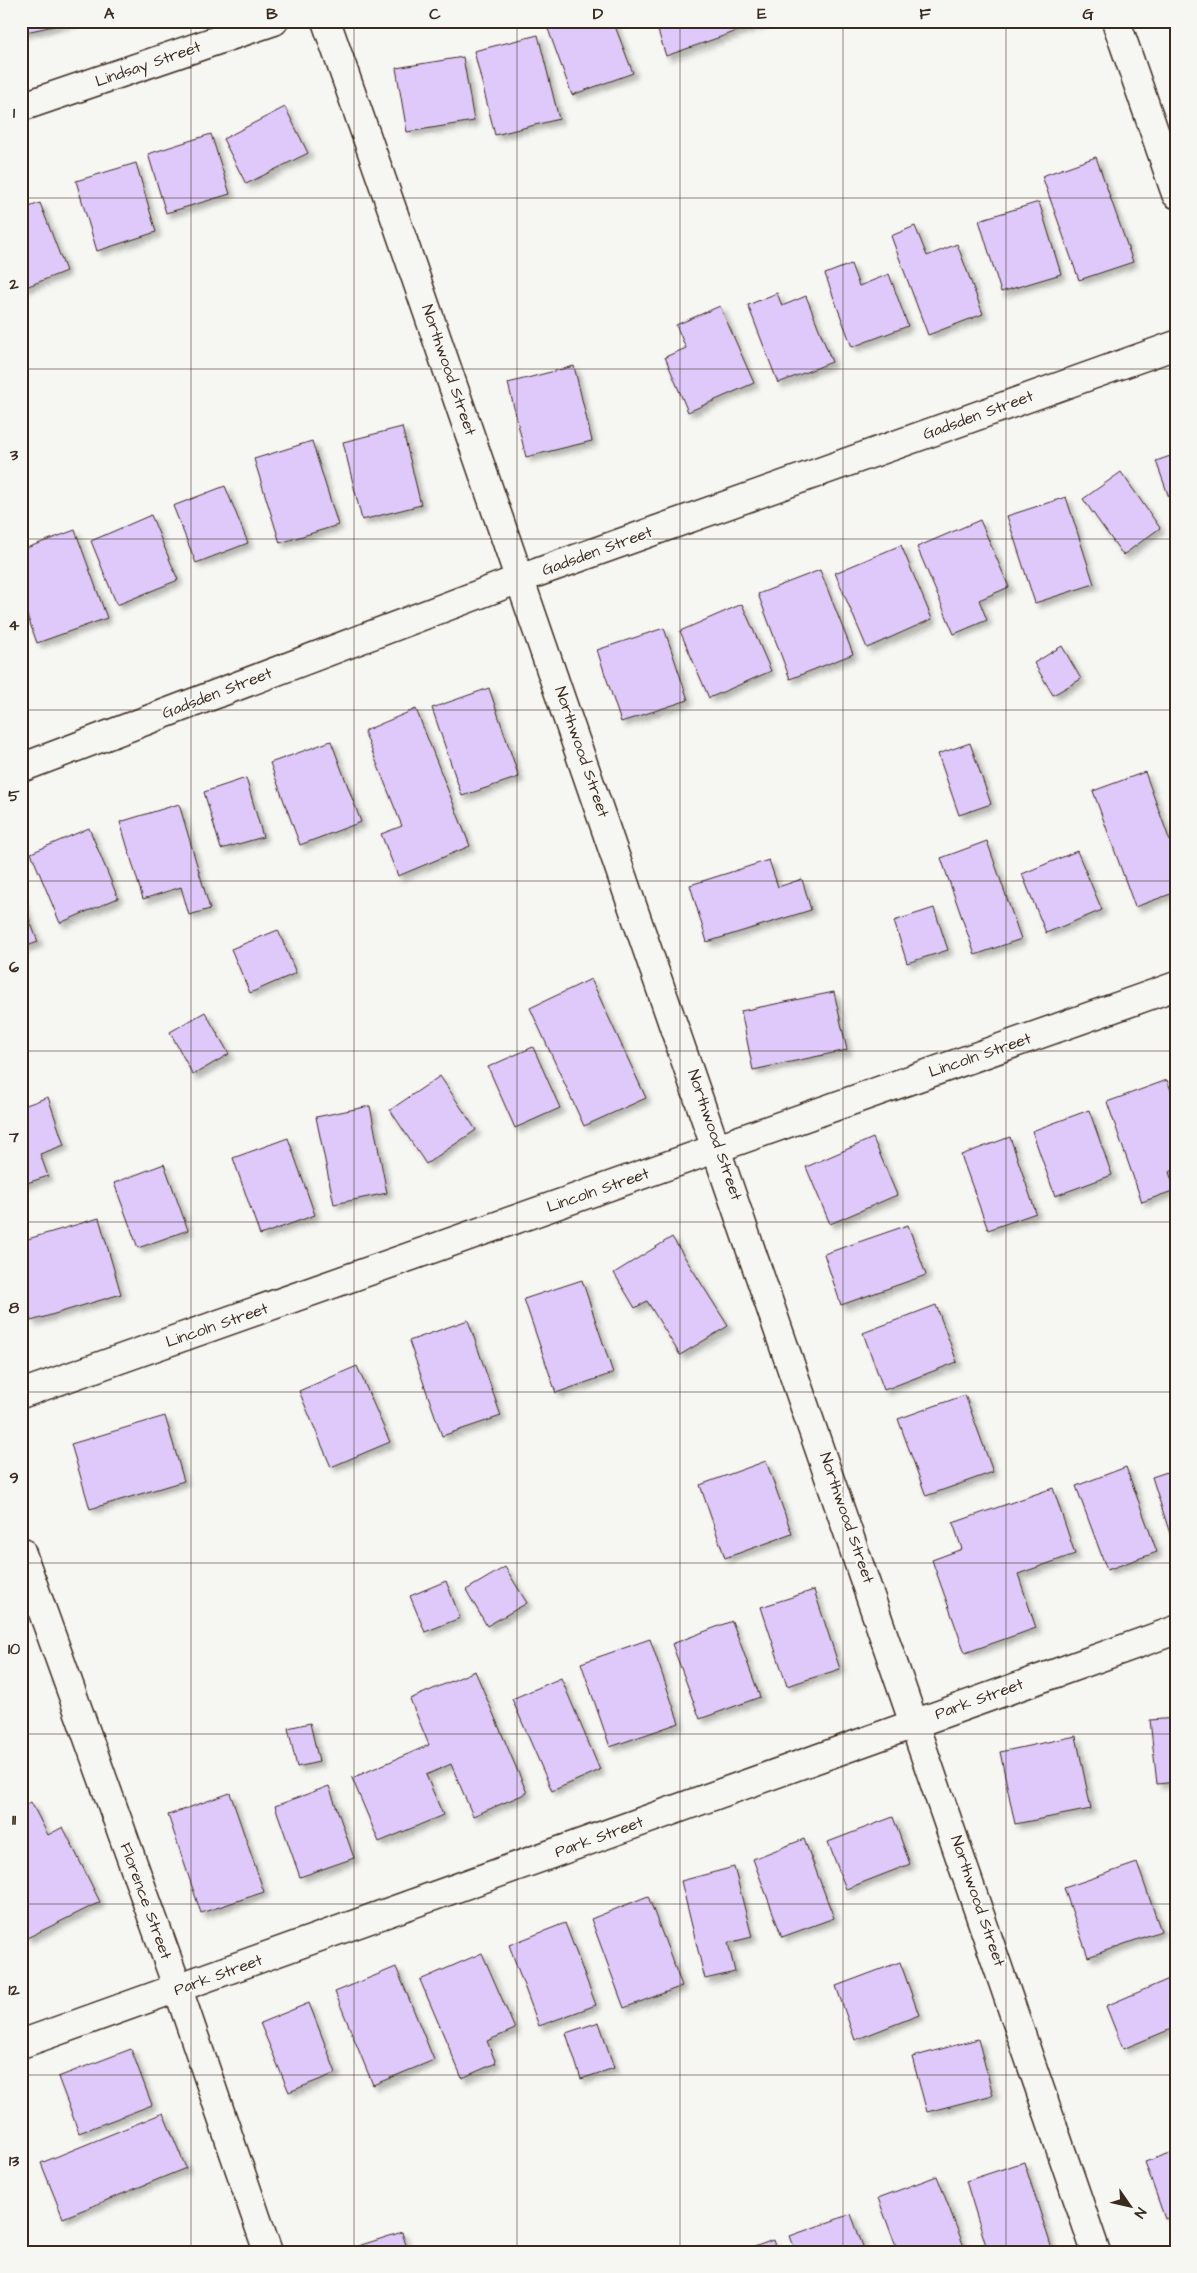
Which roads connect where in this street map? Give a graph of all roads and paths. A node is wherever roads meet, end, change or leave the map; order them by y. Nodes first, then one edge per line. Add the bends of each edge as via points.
1 (274, 21) edge
2 (326, 21) edge
3 (1116, 21) edge
4 (21, 107) edge
5 (1176, 194) edge
6 (1176, 345) edge
7 (522, 578) junction
8 (21, 768) edge
9 (1176, 986) edge
10 (719, 1147) junction
11 (21, 1394) edge
12 (21, 1551) edge
13 (1176, 1630) edge
14 (918, 1721) junction
15 (178, 1990) junction
16 (21, 2044) edge
17 (268, 2252) edge
18 (1096, 2252) edge

1 - 4 street, Lindsay Street
2 - 7 street, Northwood Street
3 - 5 street
6 - 7 street, Gadsden Street
7 - 8 street, Gadsden Street
7 - 10 street, Northwood Street
9 - 10 street, Lincoln Street
10 - 11 street, Lincoln Street
10 - 14 street, Northwood Street
12 - 15 street, Florence Street
13 - 14 street, Park Street
14 - 15 street, Park Street
14 - 18 street, Northwood Street
15 - 16 street, Park Street
15 - 17 street, Florence Street

